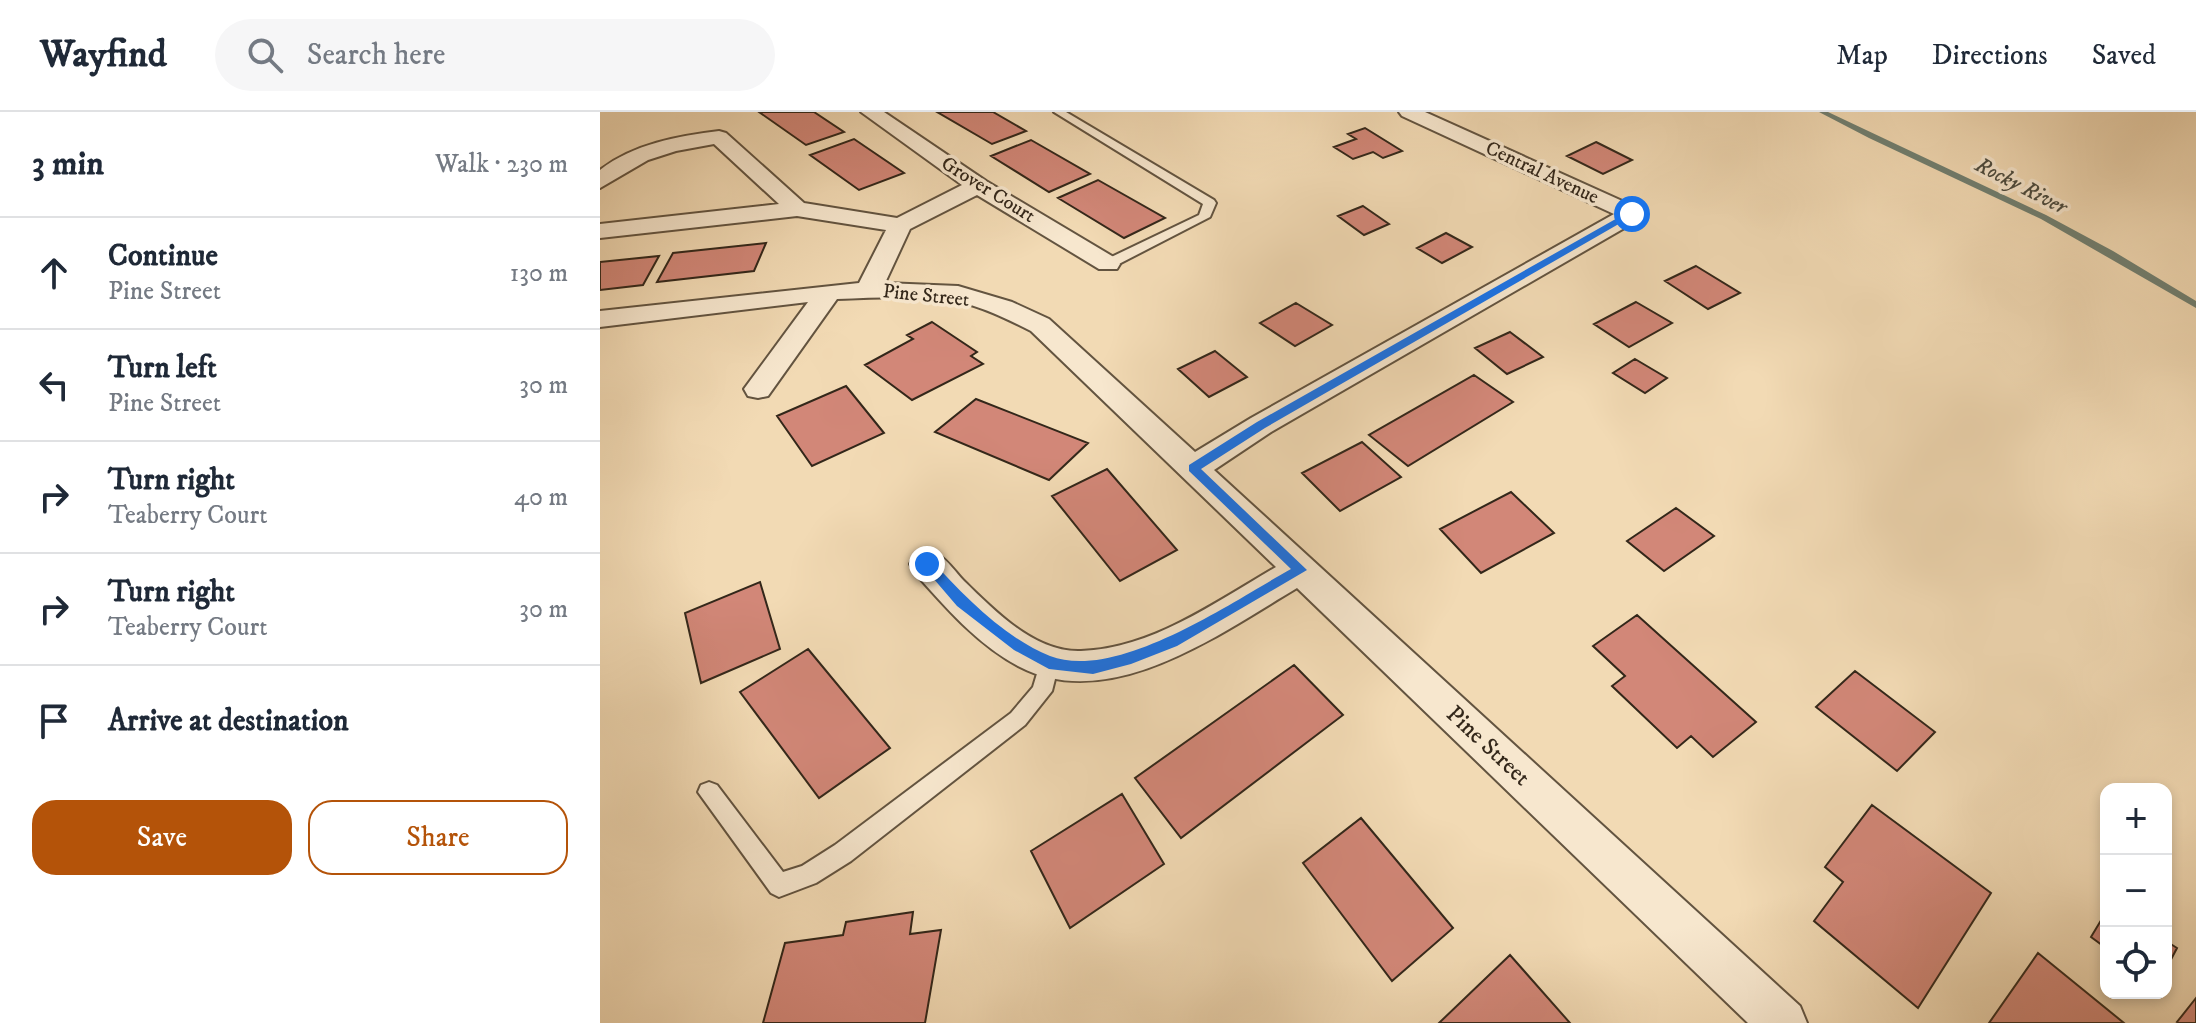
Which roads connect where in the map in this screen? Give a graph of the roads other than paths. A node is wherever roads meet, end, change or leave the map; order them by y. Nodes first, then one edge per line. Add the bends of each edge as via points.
1 (871, 112) edge
2 (1059, 112) edge
3 (1409, 112) edge
4 (600, 181) edge
5 (978, 186) junction
6 (797, 209) junction
7 (900, 225) junction
8 (600, 231) edge
9 (1108, 264) joint
10 (868, 291) junction
11 (829, 292) junction
12 (600, 319) edge
13 (758, 389) dead end
14 (1193, 468) junction
15 (927, 564) dead end
16 (1300, 570) junction
17 (1049, 663) junction
18 (709, 792) dead end
19 (1783, 1023) edge

1 - 5 street, Grover Court
2 - 9 lane via 1210,203 1204,217
3 - 14 street, Central Avenue via 1632,214
4 - 6 street via 619,164 677,142 719,137
5 - 7 street
5 - 9 street, Grover Court
6 - 7 street
6 - 8 street
7 - 10 street
10 - 11 street, Pine Street
10 - 14 street, Pine Street via 958,294 1040,325
11 - 12 street, Pine Street
11 - 13 street
14 - 16 street, Pine Street
15 - 17 street via 962,602
16 - 17 street via 1172,642 1131,658 1093,668
16 - 19 street, Pine Street
17 - 18 lane via 1042,691 1018,719 808,875 779,885

